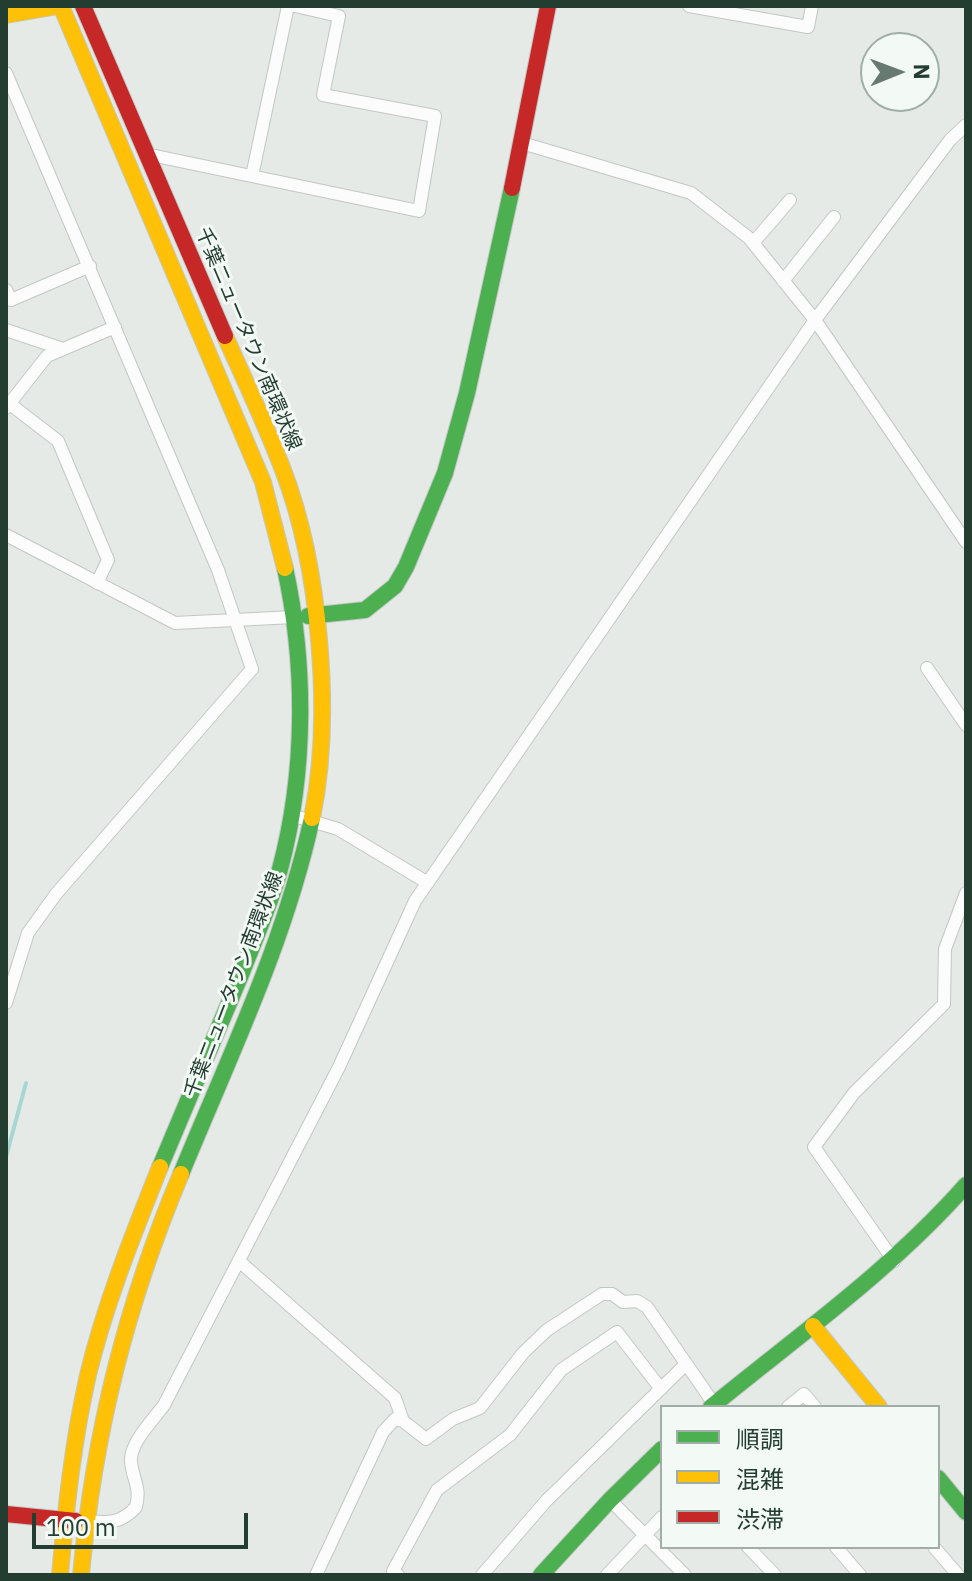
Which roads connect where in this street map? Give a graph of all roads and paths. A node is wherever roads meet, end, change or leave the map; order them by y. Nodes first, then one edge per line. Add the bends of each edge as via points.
1 (60, 6) edge
2 (83, 6) edge
3 (288, 6) edge
4 (295, 6) edge
5 (548, 6) edge
6 (689, 6) edge
7 (812, 6) edge
8 (6, 15) edge
9 (6, 73) edge
10 (966, 125) edge
11 (522, 143) junction
12 (146, 154) junction
13 (252, 176) junction
14 (790, 200) dead end
15 (834, 217) dead end
16 (753, 243) junction
17 (90, 266) junction
18 (783, 281) junction
19 (6, 290) edge
20 (815, 320) junction
21 (115, 327) junction
22 (6, 330) edge
23 (63, 349) junction
24 (8, 406) edge
25 (6, 535) edge
26 (966, 542) edge
27 (97, 583) junction
28 (317, 615) junction
29 (294, 617) junction
30 (233, 620) junction
31 (927, 668) dead end
32 (966, 725) edge
33 (291, 815) junction
34 (311, 820) junction
35 (428, 883) junction
36 (966, 893) edge
37 (6, 1003) edge
38 (966, 1185) edge
39 (239, 1261) junction
40 (894, 1261) junction
41 (813, 1326) junction
42 (686, 1364) junction
43 (661, 1389) junction
44 (711, 1405) edge
45 (713, 1405) edge
46 (790, 1405) edge
47 (813, 1405) edge
48 (877, 1405) edge
49 (403, 1421) junction
50 (660, 1451) edge
51 (940, 1480) edge
52 (610, 1500) junction
53 (966, 1512) edge
54 (6, 1514) edge
55 (660, 1519) edge
56 (66, 1520) junction
57 (86, 1521) junction
58 (644, 1534) junction
59 (750, 1549) edge
60 (838, 1549) edge
61 (936, 1549) edge
62 (60, 1575) edge
63 (81, 1575) edge
64 (316, 1575) edge
65 (398, 1575) edge
66 (482, 1575) edge
67 (541, 1575) edge
68 (607, 1575) edge
69 (685, 1575) edge
70 (775, 1575) edge
71 (860, 1575) edge
72 (958, 1575) edge

1 - 8 main road
1 - 29 main road, 千葉ニュータウン南環状線 via 263,482 279,533
2 - 12 main road, 千葉ニュータウン南環状線
3 - 13 street
4 - 13 street via 339,16 323,95 435,116 419,211
5 - 11 main road
6 - 7 street via 808,27
9 - 17 street
10 - 20 street
11 - 16 street via 691,193
11 - 28 main road via 457,434 406,567 395,586 365,610
12 - 13 street
12 - 28 main road, 千葉ニュータウン南環状線 via 284,472 302,529
14 - 16 street
15 - 18 street
16 - 18 street
17 - 19 street via 11,300
17 - 21 street
18 - 20 street
20 - 26 street
20 - 35 street
21 - 23 street
21 - 30 street via 218,570
22 - 23 street
23 - 24 street via 47,356
24 - 27 street via 58,441 108,560
25 - 27 street
27 - 30 street via 175,623
28 - 29 main road
28 - 34 main road, 千葉ニュータウン南環状線 via 321,747
29 - 30 street
29 - 33 main road, 千葉ニュータウン南環状線 via 301,709
30 - 37 street via 252,669 56,894 28,933
31 - 32 street
33 - 34 street
33 - 56 main road, 千葉ニュータウン南環状線 via 267,909 134,1233 104,1321 88,1376
34 - 35 street via 338,829
34 - 57 main road, 千葉ニュータウン南環状線 via 285,918 129,1313 96,1449
35 - 39 street
36 - 40 street via 945,949 944,1004 854,1093 814,1147
38 - 40 main road
39 - 49 street via 395,1398
39 - 57 street via 164,1405 132,1450 139,1486 136,1507 122,1521
40 - 41 main road
41 - 45 main road
41 - 48 main road
42 - 43 street
42 - 44 street
42 - 49 street via 642,1303 623,1302 607,1293 547,1330 476,1411 453,1419 426,1439
43 - 65 street via 617,1332 561,1370 510,1435 437,1490 393,1571
43 - 66 street via 546,1501
46 - 47 street via 804,1394
49 - 64 street via 395,1419 383,1432
50 - 52 main road
51 - 53 main road
52 - 58 street
52 - 67 main road
54 - 56 main road
55 - 58 street
56 - 57 main road
56 - 62 main road, 千葉ニュータウン南環状線
57 - 63 main road, 千葉ニュータウン南環状線
58 - 68 street
58 - 69 street
59 - 70 street
60 - 71 street
61 - 72 street

